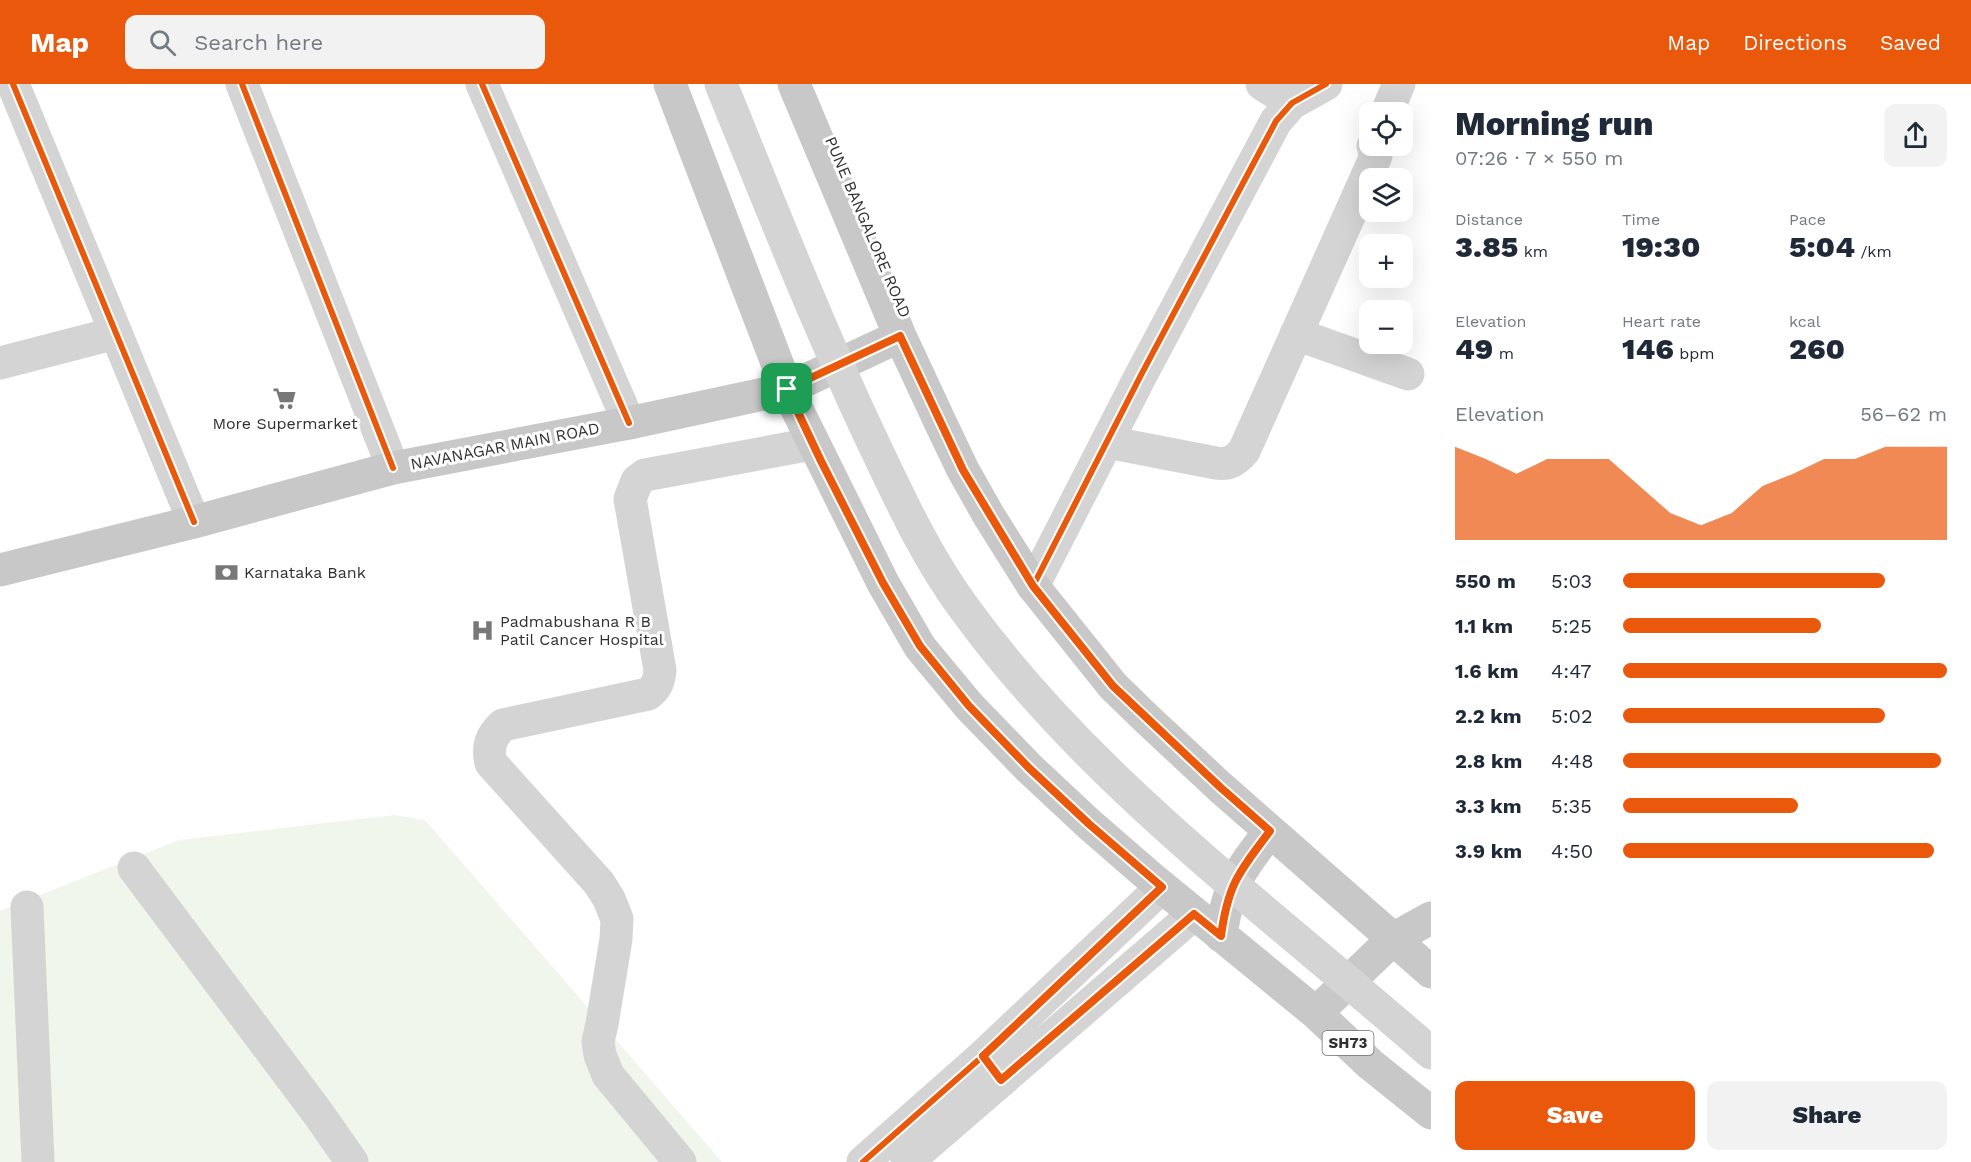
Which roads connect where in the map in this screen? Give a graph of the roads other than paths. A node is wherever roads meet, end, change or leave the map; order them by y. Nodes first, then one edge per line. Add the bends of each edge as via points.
1 (13, 84) edge
2 (242, 84) edge
3 (482, 84) edge
4 (670, 84) edge
5 (722, 84) edge
6 (794, 84) edge
7 (1262, 84) edge
8 (1326, 84) edge
9 (1399, 84) edge
10 (1391, 102) edge
11 (1292, 103) junction
12 (1376, 156) edge
13 (116, 333) junction
14 (1296, 334) junction
15 (900, 336) junction
16 (0, 363) edge
17 (1408, 374) dead end
18 (787, 389) junction
19 (629, 423) junction
20 (1107, 442) junction
21 (812, 444) junction
22 (393, 468) junction
23 (194, 522) junction
24 (0, 570) edge
25 (1033, 586) junction
26 (1270, 831) junction
27 (134, 868) dead end
28 (1162, 887) junction
29 (27, 907) dead end
30 (1194, 914) junction
31 (1431, 918) edge
32 (1221, 936) junction
33 (1394, 939) junction
34 (1431, 972) edge
35 (1316, 1013) junction
36 (1431, 1053) edge
37 (992, 1068) junction
38 (1431, 1113) edge
39 (38, 1162) edge
40 (352, 1162) edge
41 (680, 1162) edge
42 (863, 1162) edge
43 (907, 1162) edge

1 - 13 street
2 - 22 street
3 - 19 street
4 - 18 main road, SH73
5 - 36 street, bridge via 843,380 912,526 963,607 1020,680 1149,810
6 - 15 main road, PUNE BANGALORE ROAD
7 - 11 street
8 - 11 street
9 - 10 street
11 - 20 street via 1276,122 1243,181
12 - 14 street
13 - 16 street
13 - 23 street
14 - 17 street
14 - 20 street via 1244,451 1236,460 1216,463
15 - 18 main road, NAVANAGAR MAIN ROAD
15 - 25 main road, PUNE BANGALORE ROAD via 963,470
18 - 19 main road, NAVANAGAR MAIN ROAD
18 - 21 main road, SH73
19 - 22 main road, NAVANAGAR MAIN ROAD
20 - 25 street
21 - 28 main road, SH73 via 920,646 969,706 1029,768
21 - 41 street via 645,475 637,481 630,499 660,670 656,688 648,694 504,725 490,740 491,763 609,899 617,919 616,939 598,1041 600,1055 608,1075
22 - 23 main road, NAVANAGAR MAIN ROAD
23 - 24 main road, NAVANAGAR MAIN ROAD
25 - 26 main road, PUNE BANGALORE ROAD via 1113,686
26 - 32 main road via 1231,887
26 - 33 main road, PUNE BANGALORE ROAD
27 - 40 street
28 - 30 main road, SH73
28 - 37 street
29 - 39 street
30 - 32 main road, SH73
30 - 37 street
31 - 33 main road
32 - 35 main road, SH73
33 - 34 main road, PUNE BANGALORE ROAD
33 - 35 main road
35 - 38 main road, SH73 via 1370,1064
37 - 42 street
37 - 43 street

